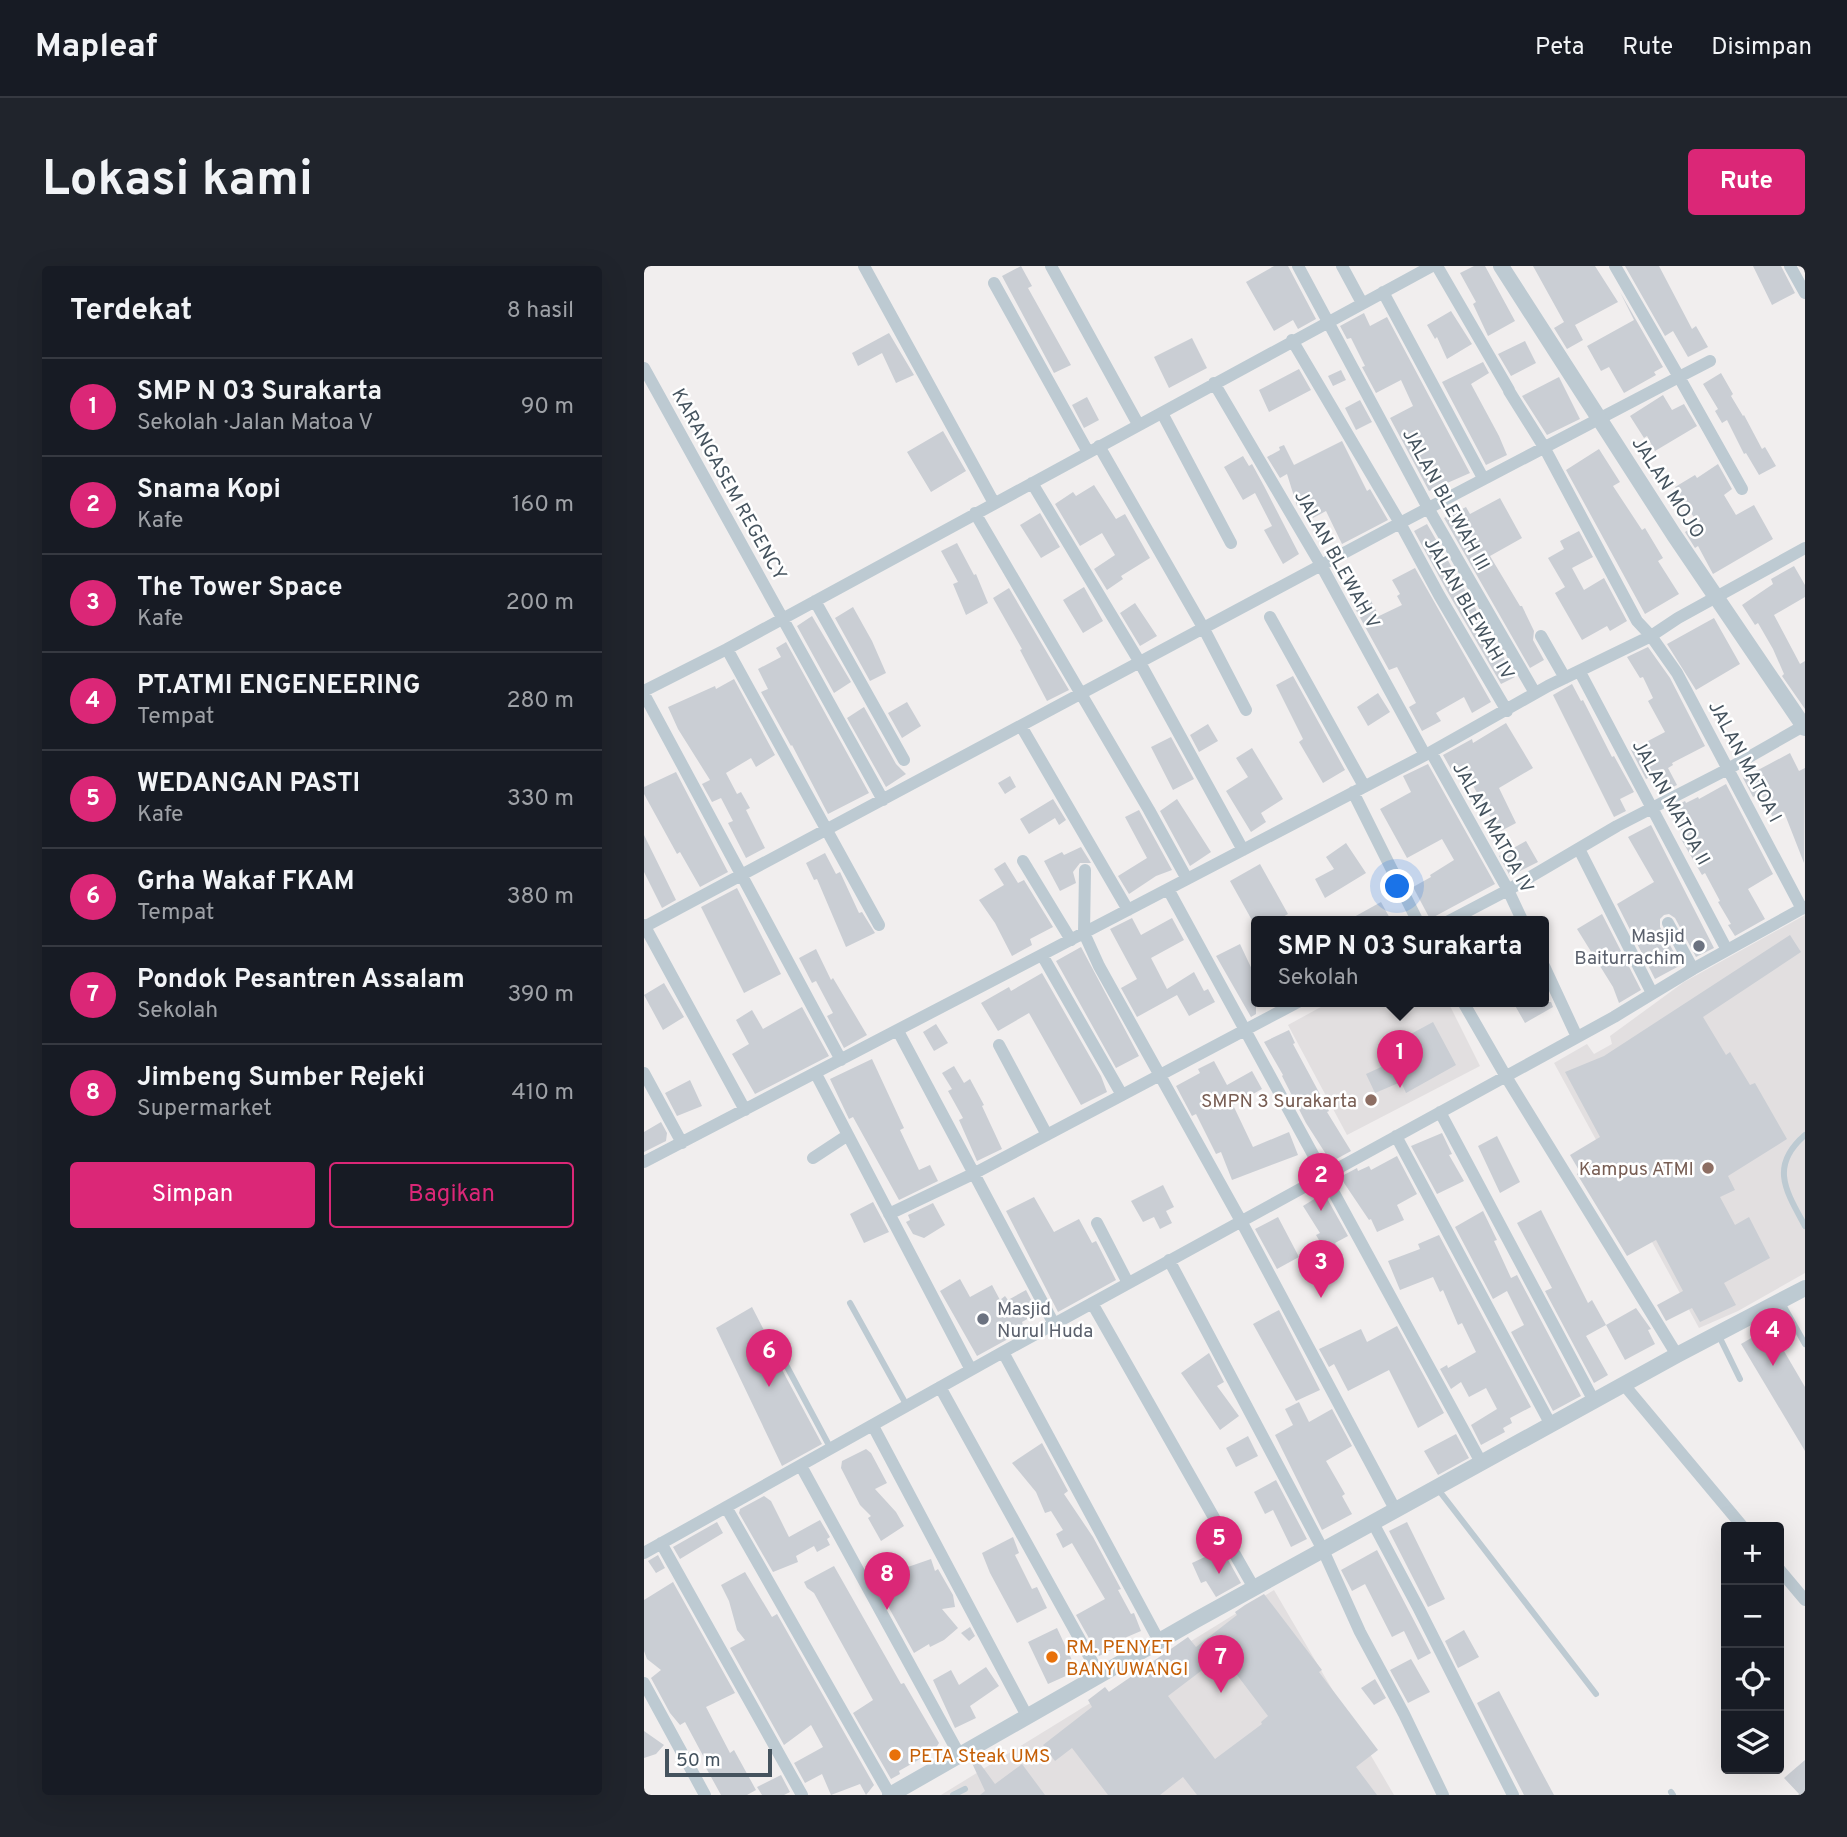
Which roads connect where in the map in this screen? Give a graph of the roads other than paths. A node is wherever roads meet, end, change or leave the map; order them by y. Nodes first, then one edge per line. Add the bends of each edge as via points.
1 (864, 266) edge
2 (1051, 266) edge
3 (1298, 266) edge
4 (1342, 266) edge
5 (1434, 266) edge
6 (1501, 266) edge
7 (1615, 266) edge
8 (1790, 266) edge
9 (994, 283) dead end
10 (1384, 292) junction
11 (1805, 293) edge
12 (1362, 303) junction
13 (1328, 322) junction
14 (1292, 340) junction
15 (1710, 360) dead end
16 (644, 368) edge
17 (1679, 377) junction
18 (1214, 383) junction
19 (1162, 413) junction
20 (1600, 419) junction
21 (1138, 424) junction
22 (1544, 447) junction
23 (1093, 449) junction
24 (1483, 478) junction
25 (1032, 483) junction
26 (1742, 489) dead end
27 (994, 503) junction
28 (1428, 508) junction
29 (975, 513) junction
30 (1400, 523) junction
31 (1231, 543) dead end
32 (1804, 553) edge
33 (1321, 565) junction
34 (1716, 598) junction
35 (815, 601) junction
36 (1270, 618) dead end
37 (783, 619) junction
38 (1204, 629) junction
39 (1541, 636) dead end
40 (1651, 636) junction
41 (727, 649) junction
42 (1139, 661) junction
43 (1581, 674) dead end
44 (1565, 678) junction
45 (644, 692) edge
46 (1535, 693) junction
47 (1080, 694) junction
48 (1246, 710) dead end
49 (1507, 711) junction
50 (1021, 726) junction
51 (1804, 726) edge
52 (1428, 753) junction
53 (904, 760) dead end
54 (1728, 769) junction
55 (1358, 789) junction
56 (883, 800) junction
57 (1653, 808) junction
58 (825, 830) junction
59 (1579, 849) junction
60 (1243, 850) junction
61 (1023, 861) dead end
62 (1085, 870) dead end
63 (741, 875) junction
64 (1187, 879) junction
65 (1168, 889) junction
66 (1508, 890) junction
67 (1804, 908) edge
68 (1128, 910) junction
69 (1415, 916) edge
70 (1458, 916) edge
71 (1520, 916) edge
72 (1668, 923) dead end
73 (644, 926) edge
74 (879, 926) dead end
75 (1084, 933) junction
76 (1071, 940) junction
77 (1727, 950) junction
78 (1042, 955) junction
79 (1693, 969) junction
80 (1549, 977) edge
81 (1652, 993) junction
82 (1288, 1007) edge
83 (1466, 1007) edge
84 (1245, 1030) junction
85 (898, 1031) junction
86 (1577, 1037) junction
87 (999, 1045) dead end
88 (841, 1060) junction
89 (644, 1073) edge
90 (816, 1074) junction
91 (1161, 1075) junction
92 (1505, 1075) junction
93 (1122, 1096) junction
94 (745, 1110) junction
95 (1440, 1112) junction
96 (848, 1135) junction
97 (1047, 1135) junction
98 (1805, 1135) edge
99 (1396, 1136) junction
100 (682, 1143) junction
101 (813, 1158) dead end
102 (644, 1162) edge
103 (975, 1174) junction
104 (1325, 1175) junction
105 (889, 1214) junction
106 (1241, 1221) junction
107 (1097, 1223) dead end
108 (1805, 1226) edge
109 (1169, 1261) junction
110 (1128, 1283) junction
111 (1805, 1288) edge
112 (1781, 1301) junction
113 (850, 1303) dead end
114 (1092, 1303) junction
115 (1055, 1324) junction
116 (1718, 1334) junction
117 (1805, 1344) edge
118 (1003, 1352) junction
119 (1677, 1356) junction
120 (785, 1363) dead end
121 (971, 1370) junction
122 (1740, 1379) dead end
123 (1625, 1386) junction
124 (940, 1387) junction
125 (1594, 1401) junction
126 (907, 1406) junction
127 (1551, 1425) junction
128 (873, 1426) junction
129 (831, 1449) junction
130 (1482, 1464) junction
131 (801, 1466) junction
132 (1437, 1488) junction
133 (726, 1507) junction
134 (1396, 1511) junction
135 (1740, 1522) edge
136 (1373, 1523) junction
137 (661, 1543) junction
138 (1323, 1550) junction
139 (644, 1553) edge
140 (1784, 1575) edge
141 (1254, 1588) junction
142 (1805, 1600) edge
143 (1159, 1641) junction
144 (1099, 1674) junction
145 (644, 1683) edge
146 (1596, 1694) dead end
147 (1027, 1716) junction
148 (960, 1756) junction
149 (965, 1789) dead end
150 (705, 1795) edge
151 (802, 1795) edge
152 (890, 1795) edge
153 (953, 1795) edge
154 (1443, 1795) edge
155 (1513, 1795) edge

1 - 27 street
2 - 21 street
3 - 13 street, JALAN BLEWAH III
4 - 12 street
5 - 10 street
5 - 22 street, JALAN MATOA I
6 - 20 street, JALAN MOJO
7 - 17 street
8 - 11 street
9 - 23 street
10 - 12 street
10 - 24 street
12 - 13 street
13 - 14 street
13 - 28 street, JALAN BLEWAH III
14 - 18 street
14 - 30 street, JALAN BLEWAH IV
15 - 17 street
16 - 37 street, KARANGASEM REGENCY
17 - 20 street
17 - 26 street
18 - 19 street
18 - 33 street, JALAN BLEWAH V
19 - 21 street
19 - 31 street
20 - 22 street
20 - 34 street, JALAN MOJO
21 - 23 street
22 - 24 street
22 - 40 street, JALAN MATOA I via 1637,621
23 - 25 street
23 - 38 street
24 - 28 street
25 - 27 street
25 - 42 street
27 - 29 street
28 - 30 street
28 - 46 street, JALAN BLEWAH III
29 - 35 street
29 - 47 street
30 - 33 street
30 - 49 street, JALAN BLEWAH IV
32 - 34 street
33 - 38 street
33 - 52 street, JALAN BLEWAH V
34 - 40 street
34 - 51 street, JALAN MOJO
35 - 37 street
35 - 53 street
36 - 55 street
37 - 41 street
37 - 56 street, KARANGASEM REGENCY
38 - 42 street
38 - 48 street
39 - 44 street
40 - 44 street
40 - 54 street, JALAN MATOA I via 1677,673
41 - 45 street
41 - 58 street
42 - 47 street
42 - 60 street
43 - 57 street, JALAN MATOA II
44 - 46 street
45 - 63 street
46 - 49 street
47 - 50 street
47 - 64 street
49 - 52 street
50 - 56 street
50 - 68 street
51 - 54 street
52 - 55 street
52 - 66 street, JALAN MATOA IV
54 - 57 street
54 - 67 street, JALAN MATOA I
55 - 60 street
55 - 69 street
56 - 58 street
57 - 59 street
57 - 77 street, JALAN MATOA II
58 - 63 street
58 - 74 street
59 - 66 street
59 - 81 street
60 - 64 street
61 - 76 street
62 - 75 street
63 - 73 street
63 - 88 street
64 - 65 street
65 - 68 street
65 - 84 street
66 - 70 street
66 - 71 street, JALAN MATOA IV
67 - 77 street
68 - 75 street
72 - 79 street
73 - 94 street
75 - 76 street
75 - 91 street
76 - 78 street
77 - 79 street
78 - 85 street
78 - 93 street
79 - 81 street
80 - 86 street
81 - 86 street
82 - 84 street
83 - 92 street
84 - 91 street
84 - 104 street
85 - 88 street
85 - 103 street
86 - 92 street
87 - 97 street
88 - 90 street
89 - 100 street
90 - 94 street
90 - 96 street
91 - 93 street
91 - 106 street
92 - 95 street
92 - 119 street
93 - 97 street
94 - 100 street
95 - 99 street
95 - 125 street
96 - 101 street
96 - 105 street
97 - 103 street
98 - 108 lane via 1787,1155 1784,1167 1789,1196
99 - 104 street
99 - 127 street
100 - 102 street
103 - 105 street
103 - 115 street
104 - 106 street
104 - 130 street
105 - 121 street
106 - 109 street
106 - 134 street
107 - 110 street
109 - 110 street
109 - 138 street
110 - 114 street
111 - 112 street
112 - 116 street
112 - 117 lane
113 - 126 lane
114 - 115 street
114 - 141 street
115 - 118 street
116 - 119 street
116 - 122 lane
118 - 121 street
118 - 143 street
119 - 123 street
120 - 129 lane
121 - 124 street
123 - 125 street
123 - 135 street
124 - 126 street
124 - 144 street
125 - 127 street
126 - 128 street
127 - 130 street
128 - 129 street
128 - 147 street
129 - 131 street
130 - 132 street
131 - 133 street
131 - 148 street
132 - 134 street
132 - 146 lane
133 - 137 street
133 - 152 street
134 - 136 street
136 - 138 street
136 - 155 street
137 - 139 street
137 - 151 street
138 - 141 street
138 - 154 street
140 - 142 street
141 - 143 street
143 - 144 street
144 - 147 street
145 - 150 street
147 - 148 street
148 - 152 street
149 - 153 lane

